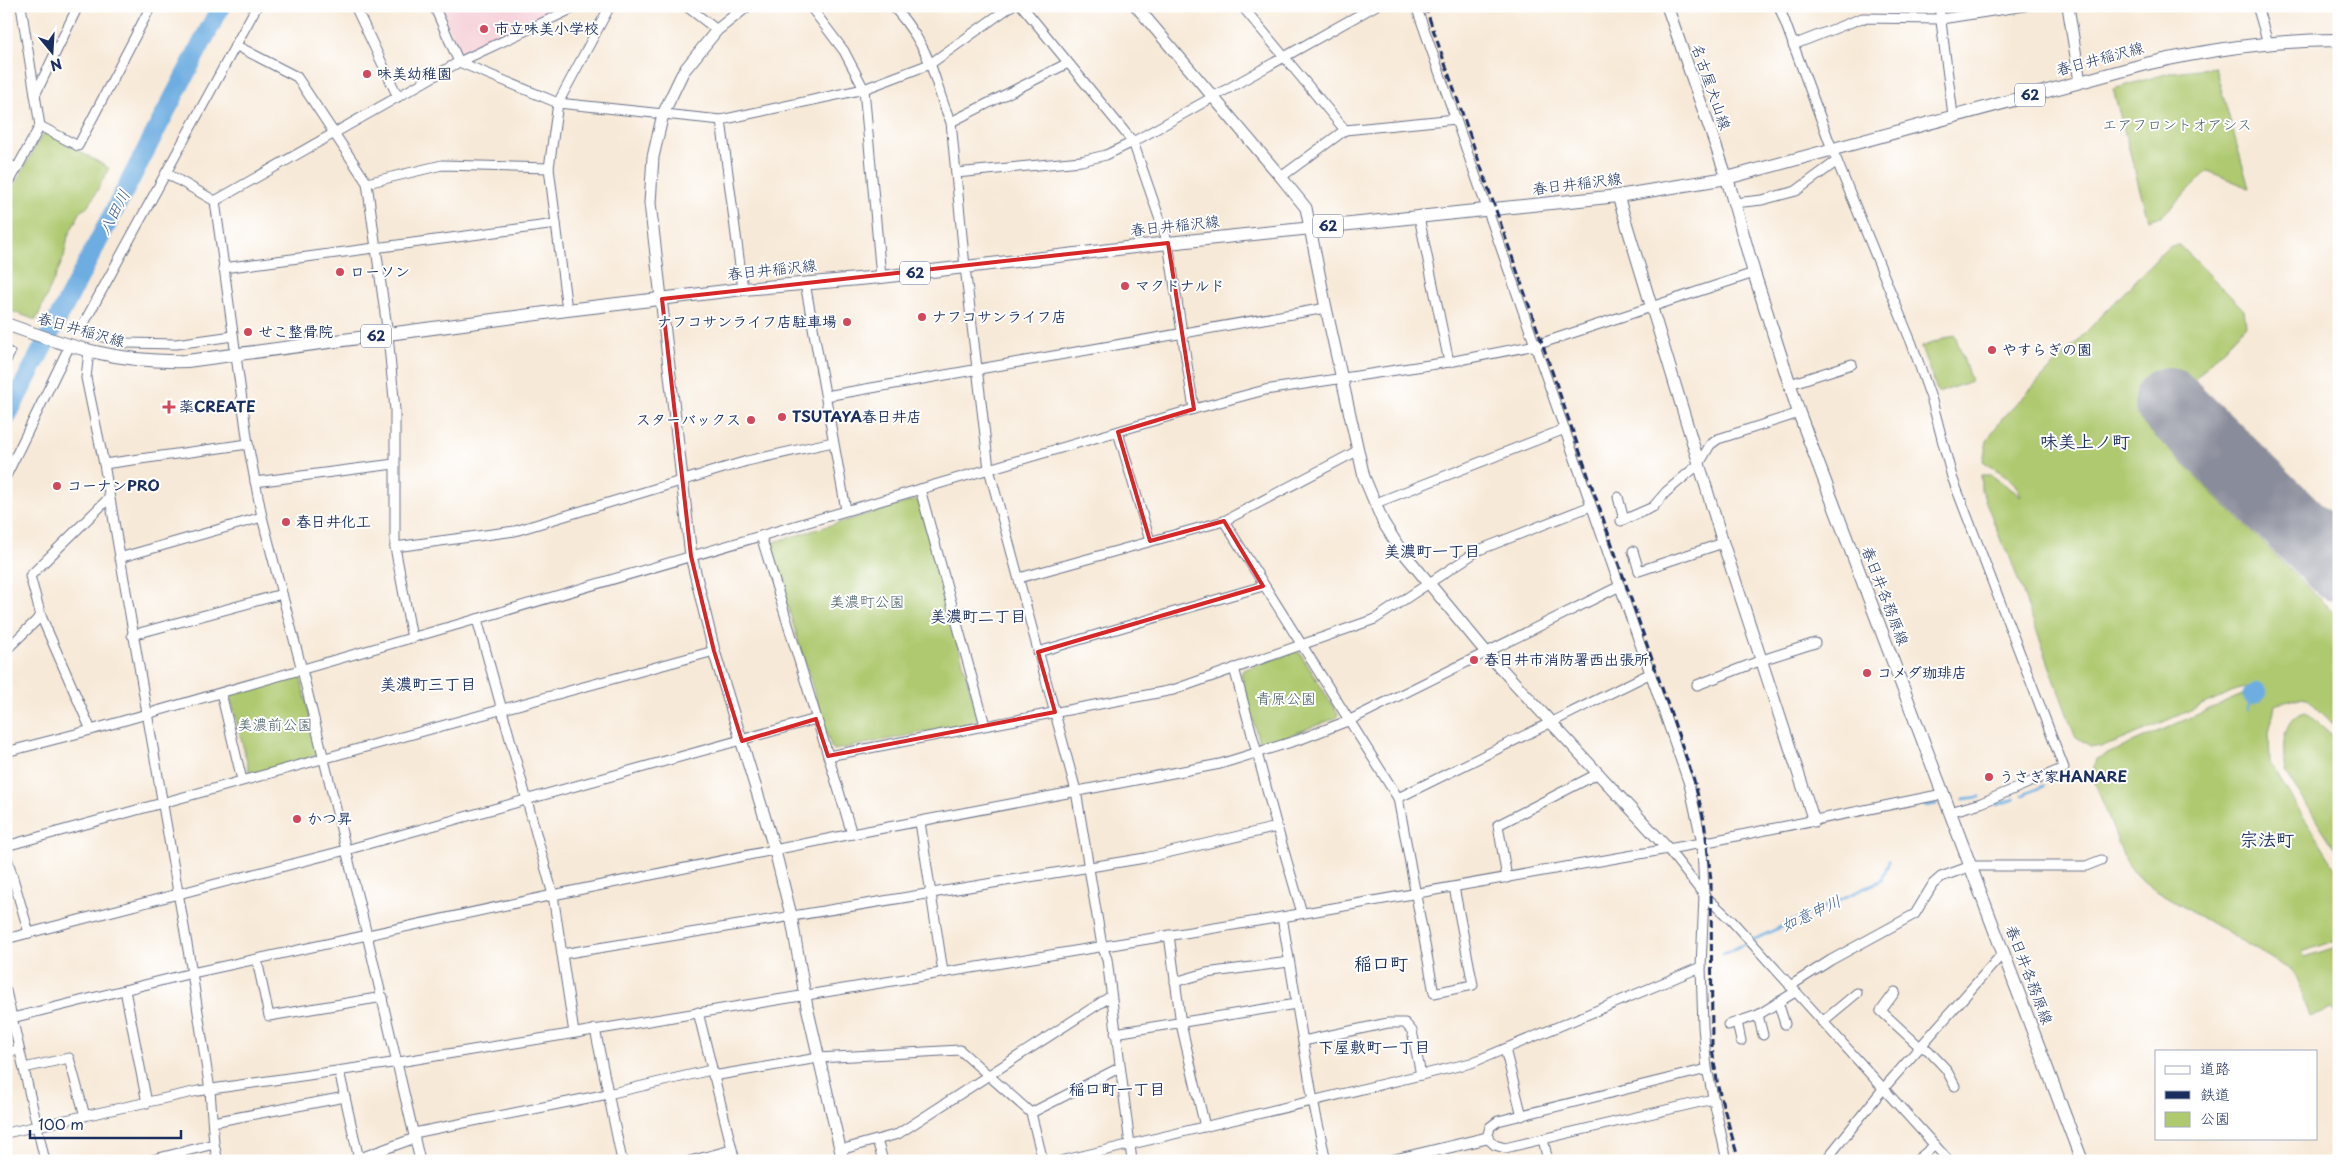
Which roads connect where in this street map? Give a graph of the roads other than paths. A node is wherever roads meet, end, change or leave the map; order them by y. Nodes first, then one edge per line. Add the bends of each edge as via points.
1 (21, 6) edge
2 (78, 6) edge
3 (151, 6) edge
4 (257, 6) edge
5 (355, 6) edge
6 (434, 6) edge
7 (578, 6) edge
8 (610, 6) edge
9 (686, 6) edge
10 (747, 6) edge
11 (810, 6) edge
12 (892, 6) edge
13 (1011, 6) edge
14 (1022, 6) edge
15 (1136, 6) edge
16 (1242, 6) edge
17 (1375, 6) edge
18 (1416, 6) edge
19 (1667, 6) edge
20 (1779, 6) edge
21 (1939, 6) edge
22 (2025, 6) edge
23 (2068, 6) edge
24 (2257, 6) edge
25 (1940, 19) junction
26 (717, 30) junction
27 (2339, 40) edge
28 (2268, 43) junction
29 (235, 45) junction
30 (1793, 45) junction
31 (1284, 57) junction
32 (459, 62) junction
33 (1068, 63) junction
34 (930, 64) junction
35 (2080, 82) junction
36 (864, 90) junction
37 (35, 95) junction
38 (398, 96) junction
39 (1213, 97) junction
40 (558, 103) junction
41 (663, 114) junction
42 (1953, 115) junction
43 (1456, 119) junction
44 (721, 120) junction
45 (951, 122) junction
46 (40, 126) junction
47 (1345, 130) junction
48 (334, 133) junction
49 (1133, 142) junction
50 (1832, 149) junction
51 (1837, 161) junction
52 (6, 163) edge
53 (16, 168) junction
54 (549, 168) junction
55 (166, 173) junction
56 (956, 173) junction
57 (1282, 177) junction
58 (1727, 178) junction
59 (367, 184) junction
60 (6, 188) edge
61 (1618, 196) junction
62 (215, 201) junction
63 (1734, 203) junction
64 (1489, 210) junction
65 (1419, 217) junction
66 (556, 224) junction
67 (1310, 228) junction
68 (1168, 243) junction
69 (376, 247) junction
70 (965, 267) junction
71 (224, 268) junction
72 (1754, 273) junction
73 (881, 276) junction
74 (805, 283) junction
75 (743, 289) junction
76 (662, 299) junction
77 (1652, 307) junction
78 (1326, 308) junction
79 (567, 310) junction
80 (6, 324) edge
81 (1183, 332) junction
82 (388, 334) junction
83 (233, 336) junction
84 (64, 345) junction
85 (1536, 346) junction
86 (6, 351) edge
87 (90, 351) junction
88 (236, 356) junction
89 (6, 360) edge
90 (1449, 362) junction
91 (1852, 364) dead end
92 (976, 370) junction
93 (1342, 378) junction
94 (1790, 384) junction
95 (826, 396) junction
96 (1194, 409) junction
97 (1799, 413) junction
98 (1565, 429) junction
99 (1118, 432) junction
100 (833, 442) junction
101 (248, 444) junction
102 (1357, 451) junction
103 (104, 464) junction
104 (394, 464) junction
105 (1699, 464) junction
106 (989, 469) junction
107 (6, 476) edge
108 (682, 480) junction
109 (255, 482) junction
110 (920, 489) junction
111 (1618, 497) dead end
112 (109, 498) junction
113 (1376, 503) junction
114 (1591, 506) junction
115 (846, 510) junction
116 (262, 517) junction
117 (1224, 521) junction
118 (761, 536) junction
119 (1150, 541) junction
120 (1723, 543) junction
121 (394, 547) junction
122 (1633, 551) dead end
123 (691, 556) junction
124 (120, 558) junction
125 (1019, 578) junction
126 (1428, 584) junction
127 (1263, 586) junction
128 (1620, 586) junction
129 (282, 594) junction
130 (41, 616) junction
131 (477, 619) junction
132 (132, 635) junction
133 (412, 638) junction
134 (1815, 643) dead end
135 (1302, 644) junction
136 (6, 650) edge
137 (714, 651) junction
138 (1038, 652) junction
139 (1486, 652) junction
140 (1762, 660) junction
141 (1234, 668) junction
142 (302, 670) junction
143 (1650, 673) junction
144 (1697, 685) dead end
145 (220, 693) junction
146 (502, 708) junction
147 (1055, 712) junction
148 (145, 713) junction
149 (816, 719) junction
150 (1350, 720) junction
151 (1551, 721) junction
152 (985, 725) junction
153 (91, 730) junction
154 (742, 741) junction
155 (6, 752) edge
156 (1257, 753) junction
157 (828, 756) junction
158 (324, 758) junction
159 (1599, 774) junction
160 (242, 780) junction
161 (1076, 791) junction
162 (1942, 794) junction
163 (1398, 798) junction
164 (527, 800) junction
165 (161, 802) junction
166 (1950, 812) junction
167 (1814, 821) junction
168 (920, 822) junction
169 (1276, 827) junction
170 (852, 834) junction
171 (1702, 843) junction
172 (6, 846) edge
173 (1666, 848) junction
174 (346, 850) junction
175 (775, 851) junction
176 (6, 854) edge
177 (2101, 860) dead end
178 (1089, 866) junction
179 (1971, 866) junction
180 (1506, 878) junction
181 (1454, 887) junction
182 (930, 893) junction
183 (1415, 893) junction
184 (553, 895) junction
185 (1704, 895) junction
186 (177, 896) junction
187 (1302, 913) junction
188 (791, 915) junction
189 (1282, 917) junction
190 (29, 933) junction
191 (368, 935) junction
192 (1169, 935) junction
193 (6, 939) edge
194 (1102, 946) junction
195 (2004, 953) junction
196 (562, 954) junction
197 (257, 960) junction
198 (1289, 962) junction
199 (1701, 967) junction
200 (943, 972) junction
201 (192, 973) junction
202 (1175, 982) junction
203 (1793, 989) junction
204 (125, 990) junction
205 (6, 991) edge
206 (1895, 992) dead end
207 (1857, 993) dead end
208 (804, 995) junction
209 (1111, 996) junction
210 (382, 997) junction
211 (1778, 1002) junction
212 (1296, 1004) junction
213 (698, 1012) junction
214 (1758, 1015) junction
215 (12, 1018) junction
216 (1822, 1022) junction
217 (1181, 1024) junction
218 (1785, 1024) dead end
219 (595, 1029) junction
220 (574, 1033) junction
221 (1115, 1033) junction
222 (1763, 1035) dead end
223 (1303, 1041) junction
224 (1741, 1041) dead end
225 (1920, 1046) junction
226 (1505, 1049) junction
227 (19, 1050) junction
228 (6, 1052) edge
229 (818, 1058) junction
230 (399, 1062) junction
231 (24, 1068) junction
232 (1119, 1068) junction
233 (1707, 1069) junction
234 (339, 1071) junction
235 (712, 1073) junction
236 (1421, 1075) junction
237 (988, 1076) junction
238 (1955, 1086) dead end
239 (1883, 1089) junction
240 (210, 1090) junction
241 (608, 1094) junction
242 (345, 1097) junction
243 (1713, 1099) junction
244 (1313, 1101) junction
245 (147, 1103) junction
246 (1032, 1113) junction
247 (85, 1116) junction
248 (1522, 1116) junction
249 (213, 1122) junction
250 (37, 1126) junction
251 (1205, 1127) junction
252 (6, 1134) edge
253 (414, 1136) junction
254 (1487, 1138) junction
255 (1543, 1138) junction
256 (877, 1140) junction
257 (214, 1144) junction
258 (1130, 1144) junction
259 (1935, 1145) junction
260 (731, 1150) junction
261 (841, 1155) edge
262 (1830, 1159) edge
263 (355, 1160) edge
264 (45, 1161) edge
265 (147, 1161) edge
266 (218, 1161) edge
267 (420, 1161) edge
268 (622, 1161) edge
269 (690, 1161) edge
270 (735, 1161) edge
271 (882, 1161) edge
272 (1043, 1161) edge
273 (1061, 1161) edge
274 (1132, 1161) edge
275 (1326, 1161) edge
276 (1391, 1161) edge
277 (1548, 1161) edge
278 (1727, 1161) edge
279 (1916, 1161) edge
280 (1949, 1161) edge
281 (2082, 1161) edge

1 - 37 street
2 - 37 street
3 - 46 street via 78,146
4 - 29 street
5 - 38 street
6 - 32 street
7 - 32 street
8 - 40 street
9 - 26 street
10 - 26 street
11 - 36 street via 844,51
12 - 34 street via 918,41
13 - 34 street
14 - 33 street
15 - 39 street
16 - 31 street
17 - 31 street
18 - 43 street
19 - 58 street, 名古屋犬山線
20 - 30 street
21 - 25 street
22 - 25 street
23 - 35 street
24 - 28 street
25 - 30 street via 1862,18
25 - 42 street
26 - 41 street via 684,72
27 - 28 main road, 春日井稲沢線 / 62
28 - 35 main road, 春日井稲沢線 / 62 via 2192,54
29 - 48 street via 297,77
29 - 55 street
30 - 50 street
31 - 39 street
31 - 47 street
32 - 38 street
32 - 40 street
33 - 45 street
33 - 49 street
34 - 36 street
34 - 45 street
35 - 42 main road, 春日井稲沢線 / 62
36 - 44 street
36 - 73 street
37 - 46 street
38 - 48 street
39 - 49 street
39 - 57 street
40 - 41 street
40 - 54 street
41 - 44 street
41 - 76 street via 653,157 650,203
42 - 50 main road, 春日井稲沢線 / 62
43 - 47 street
43 - 64 street
44 - 75 street
45 - 56 street
46 - 53 street
47 - 57 street
48 - 59 street
48 - 62 street
49 - 56 street via 1106,155 1081,161
49 - 68 street
50 - 51 street
50 - 58 main road, 春日井稲沢線 / 62
51 - 63 street via 1796,191
51 - 166 street via 1912,344 1932,401 1952,477 2064,768 1981,803
52 - 53 street
53 - 60 street
54 - 59 street via 442,166
54 - 66 street
55 - 62 street
55 - 83 street via 84,322 86,333 127,343 176,344
56 - 70 street
57 - 67 street via 1306,208
58 - 61 main road, 春日井稲沢線 / 62
58 - 63 main road, 春日井各務原線
59 - 69 street
61 - 64 main road, 春日井稲沢線 / 62
61 - 77 street
62 - 71 street
63 - 72 main road, 春日井各務原線
64 - 65 main road, 春日井稲沢線 / 62
64 - 85 street
65 - 67 main road, 春日井稲沢線 / 62
65 - 90 street
66 - 69 street
66 - 79 street
67 - 68 main road, 春日井稲沢線 / 62
67 - 78 street
68 - 70 main road, 春日井稲沢線 / 62
68 - 81 street
69 - 71 street
69 - 82 street
70 - 73 main road, 春日井稲沢線 / 62
70 - 92 street
71 - 83 street
72 - 77 street
72 - 94 main road, 春日井各務原線
73 - 74 main road, 春日井稲沢線 / 62
74 - 75 main road, 春日井稲沢線 / 62
74 - 95 street
75 - 76 main road, 春日井稲沢線 / 62
76 - 79 main road, 春日井稲沢線 / 62
76 - 108 street
77 - 85 street
77 - 105 street
78 - 81 street
78 - 93 street
79 - 82 main road, 春日井稲沢線 / 62
80 - 84 main road, 春日井稲沢線 / 62
81 - 92 street
81 - 96 street
82 - 88 main road, 春日井稲沢線 / 62
82 - 104 street via 395,410
83 - 88 street
84 - 87 main road, 春日井稲沢線 / 62
84 - 107 street
85 - 90 street
85 - 98 street
86 - 89 street via 10,352
87 - 88 main road, 春日井稲沢線 / 62 via 126,360 156,362
87 - 103 street via 86,378
88 - 101 street
90 - 93 street
91 - 94 street
92 - 95 street
92 - 106 street
93 - 96 street via 1265,390
93 - 102 street
94 - 97 main road, 春日井各務原線
95 - 100 street
96 - 99 street
97 - 105 street via 1718,439 1710,445
97 - 162 main road, 春日井各務原線
98 - 113 street
98 - 114 street
99 - 106 street
99 - 119 street
100 - 108 street via 747,461
100 - 115 street
101 - 103 street
101 - 109 street
102 - 113 street
102 - 117 street
103 - 112 street
104 - 109 street
104 - 121 street
105 - 111 street via 1653,507 1623,520
105 - 120 street
106 - 110 street
106 - 125 street
108 - 121 street via 515,531
108 - 123 street
109 - 116 street
110 - 115 street
110 - 152 street
112 - 124 street
112 - 130 street via 30,576
113 - 126 street via 1398,546
114 - 126 street via 1479,550
114 - 128 street
115 - 118 street
116 - 124 street
116 - 129 street
117 - 119 street
117 - 127 street
118 - 123 street
118 - 149 street
119 - 125 street
120 - 122 street via 1639,571
120 - 140 street
121 - 133 street
123 - 131 street
123 - 137 street
124 - 132 street
125 - 138 street
126 - 135 street via 1375,620
126 - 139 street
127 - 135 street
127 - 138 street
128 - 139 street
128 - 143 street
129 - 132 street
129 - 142 street
130 - 136 street
130 - 153 street
131 - 133 street
131 - 146 street
132 - 148 street
133 - 142 street
134 - 140 street
135 - 141 street
135 - 150 street
137 - 146 street
137 - 154 street
138 - 147 street
139 - 150 street
139 - 151 street
140 - 144 street
140 - 167 street
141 - 147 street via 1173,690
141 - 156 street
142 - 145 street
142 - 158 street
143 - 151 street
143 - 171 street via 1689,784
145 - 148 street
145 - 160 street
146 - 158 street
146 - 164 street
147 - 152 street
147 - 161 street
148 - 153 street
148 - 165 street
149 - 154 street
149 - 157 street
150 - 156 street
150 - 163 street
151 - 159 street
151 - 163 street
152 - 157 street
153 - 155 street
154 - 164 street
154 - 175 street
156 - 161 street via 1220,764
156 - 169 street
157 - 170 street
158 - 160 street
158 - 174 street
159 - 173 street
159 - 180 street via 1498,825
160 - 165 street
161 - 168 street
161 - 178 street
162 - 166 main road, 春日井各務原線
162 - 167 street
163 - 183 street
164 - 174 street
164 - 184 street
165 - 172 street
165 - 186 street
166 - 179 main road, 春日井各務原線
167 - 171 street
168 - 170 street
168 - 182 street
169 - 178 street via 1145,858
169 - 187 street
170 - 175 street
171 - 173 street
171 - 185 street
173 - 180 street
173 - 185 street
174 - 186 street
174 - 191 street
175 - 184 street
175 - 188 street
176 - 190 street
177 - 179 street via 2086,866
178 - 182 street
178 - 194 street
179 - 195 main road, 春日井各務原線
179 - 203 street via 1933,884 1915,914 1831,960
180 - 181 street
181 - 183 street
181 - 183 street via 1473,985 1434,992
182 - 188 street
182 - 200 street
183 - 187 street
184 - 191 street
184 - 196 street
185 - 199 street
185 - 203 street
186 - 190 street
186 - 201 street
187 - 189 street
188 - 196 street
188 - 208 street
189 - 192 street
189 - 198 street
190 - 193 street
191 - 197 street
191 - 210 street
192 - 194 street
192 - 202 street
194 - 200 street
194 - 209 street via 1107,959
195 - 225 street
195 - 281 main road, 春日井各務原線
196 - 220 street
197 - 201 street
197 - 210 street via 269,1016
198 - 202 street via 1206,973
198 - 212 street
199 - 226 street
199 - 233 street via 1702,1027
200 - 208 street
201 - 204 street
201 - 240 street
202 - 217 street
203 - 211 street
203 - 216 street
204 - 215 street
204 - 245 street
205 - 215 street
206 - 225 street via 1881,1011
207 - 216 street
208 - 213 street
208 - 229 street
209 - 221 street
209 - 237 street
210 - 230 street
211 - 214 street
211 - 218 street
212 - 217 street via 1188,1020
212 - 223 street
213 - 219 street
213 - 235 street
214 - 222 street
214 - 224 street via 1732,1023
215 - 227 street
216 - 239 street
217 - 221 street
217 - 251 street
219 - 220 street
219 - 241 street
220 - 230 street
221 - 232 street
223 - 236 street via 1388,1023 1406,1023 1412,1031
223 - 244 street
225 - 238 street via 1946,1069
225 - 239 street
226 - 236 street via 1471,1063
226 - 248 street
227 - 228 street
227 - 231 street
229 - 235 street
229 - 237 street via 960,1050
229 - 261 street
230 - 234 street
230 - 253 street
231 - 247 street via 69,1058
231 - 250 street
232 - 246 street
232 - 258 street
233 - 243 street
233 - 248 street
234 - 240 street
234 - 242 street
235 - 241 street
235 - 260 street
236 - 244 street
237 - 246 street
237 - 256 street via 898,1134
239 - 259 street
239 - 262 street
240 - 245 street
240 - 249 street
241 - 253 street
241 - 268 street
242 - 249 street
242 - 263 street
243 - 255 street
243 - 278 street
244 - 251 street
244 - 275 street
245 - 247 street
246 - 272 street
247 - 250 street
248 - 254 street via 1498,1121 1490,1128
249 - 257 street
250 - 252 street
250 - 264 street
251 - 258 street
253 - 263 street
253 - 267 street
254 - 255 street via 1505,1148
254 - 276 street
255 - 277 street
256 - 261 street
256 - 271 street
257 - 265 street
257 - 266 street
258 - 273 street
258 - 274 street
259 - 279 street
259 - 280 street
260 - 269 street
260 - 270 street

